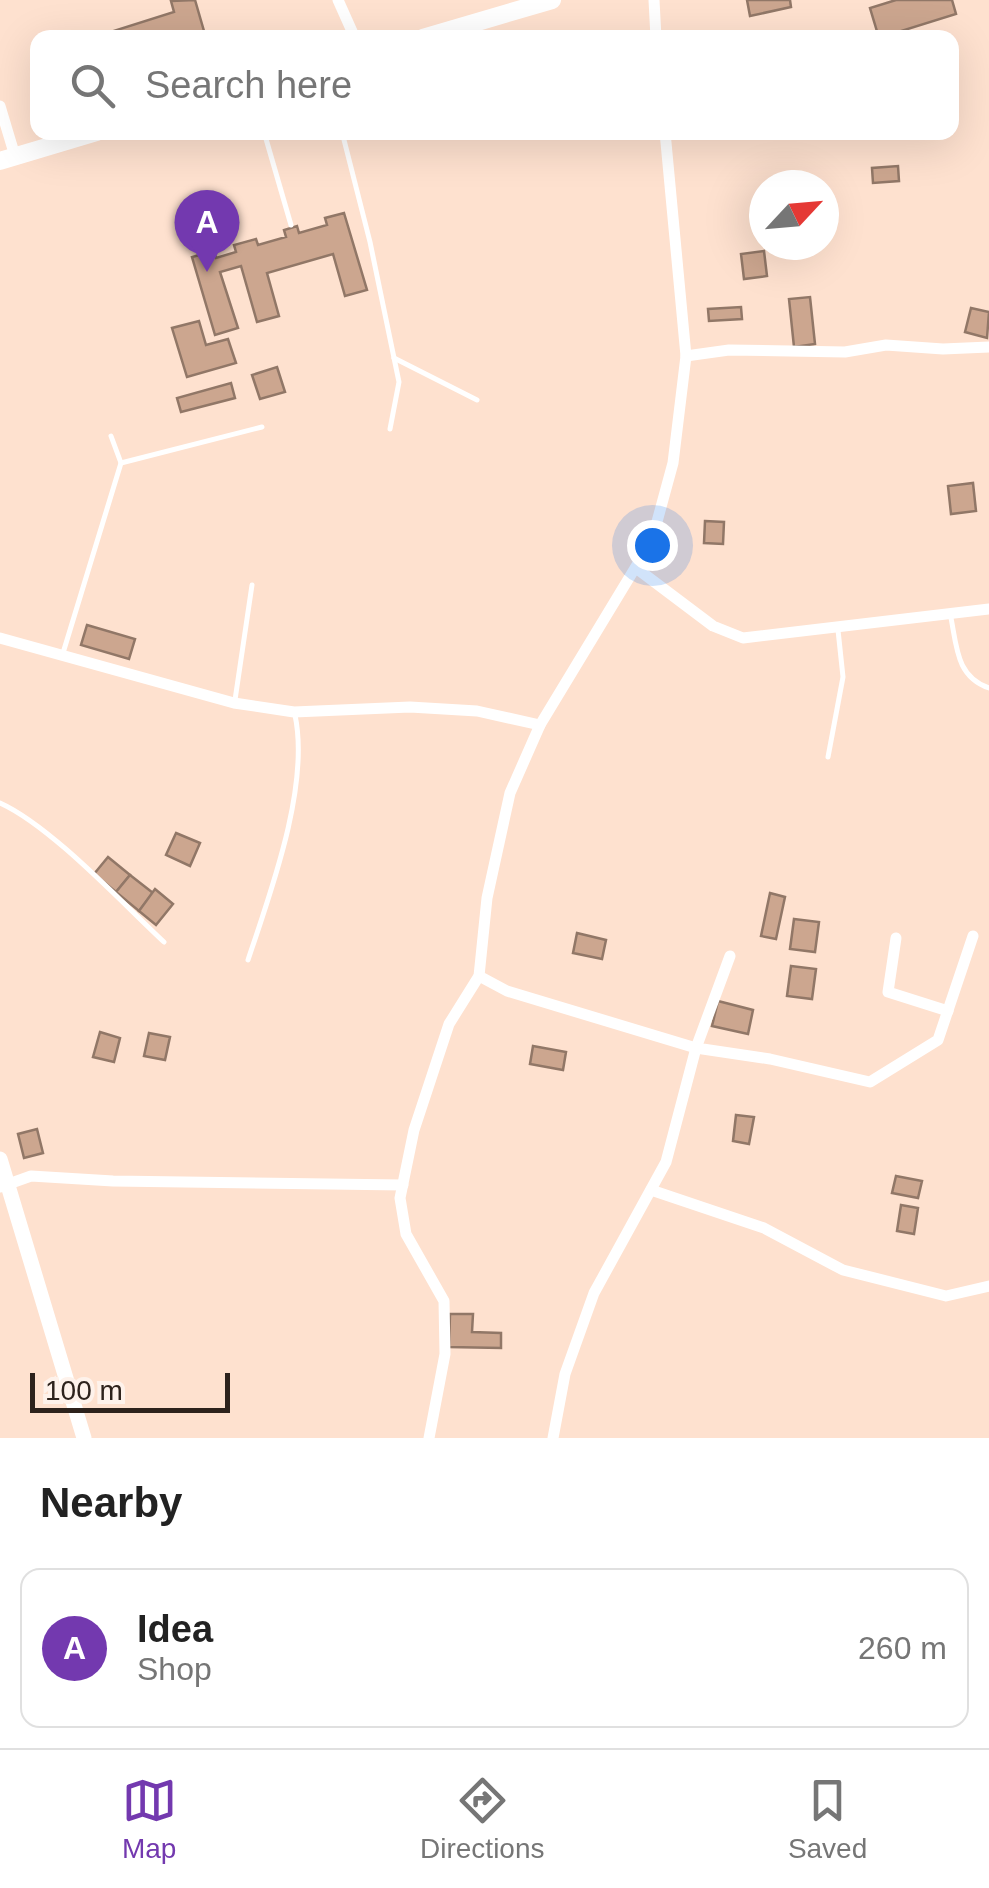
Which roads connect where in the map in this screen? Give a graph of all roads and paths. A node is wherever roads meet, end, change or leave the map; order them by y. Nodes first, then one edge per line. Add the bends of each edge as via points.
1 (338, 0) edge
2 (552, 0) edge
3 (654, 0) edge
4 (351, 30) edge
5 (450, 30) edge
6 (656, 30) edge
7 (0, 106) edge
8 (70, 140) edge
9 (266, 140) edge
10 (344, 140) edge
11 (665, 140) edge
12 (8, 158) edge
13 (291, 225) dead end
14 (989, 347) edge
15 (686, 356) junction
16 (394, 358) junction
17 (478, 400) dead end
18 (262, 427) dead end
19 (390, 429) dead end
20 (110, 436) dead end
21 (121, 463) junction
22 (636, 568) junction
23 (252, 584) dead end
24 (989, 608) edge
25 (950, 613) junction
26 (838, 627) junction
27 (0, 638) edge
28 (62, 656) junction
29 (989, 688) edge
30 (234, 703) junction
31 (294, 712) junction
32 (540, 725) junction
33 (828, 757) dead end
34 (0, 803) edge
35 (973, 936) dead end
36 (896, 938) dead end
37 (164, 942) dead end
38 (730, 956) dead end
39 (248, 960) dead end
40 (479, 976) junction
41 (948, 1012) junction
42 (696, 1048) junction
43 (0, 1159) edge
44 (403, 1185) junction
45 (4, 1186) edge
46 (651, 1190) junction
47 (989, 1286) edge
48 (84, 1438) edge
49 (429, 1438) edge
50 (553, 1438) edge

1 - 4 street
2 - 5 main road
3 - 6 street
7 - 12 street
8 - 12 main road
9 - 13 lane
10 - 16 lane
11 - 15 street
14 - 15 street via 886,344 845,352
15 - 22 street via 672,462 652,540
16 - 17 lane
16 - 19 lane via 399,382
18 - 21 lane
20 - 21 lane
21 - 28 lane
22 - 26 street via 714,626 744,638
22 - 32 street
23 - 30 lane
24 - 25 street
25 - 26 street
25 - 29 lane via 963,671
26 - 33 lane via 843,677
27 - 28 street
28 - 30 street
30 - 31 street
31 - 32 street via 427,708
31 - 39 lane via 300,741 289,822
32 - 40 street via 510,793 487,898
34 - 37 lane via 62,848
35 - 41 street
36 - 41 street via 888,992
38 - 42 street
40 - 42 street via 507,991
40 - 44 street via 449,1024
41 - 42 street via 938,1040 870,1082
42 - 46 street via 666,1162
43 - 45 main road
44 - 45 street via 31,1176
44 - 49 street via 406,1234 444,1301 445,1354
45 - 48 main road
46 - 47 street via 764,1228 844,1270 946,1296
46 - 50 street via 594,1293 565,1374

